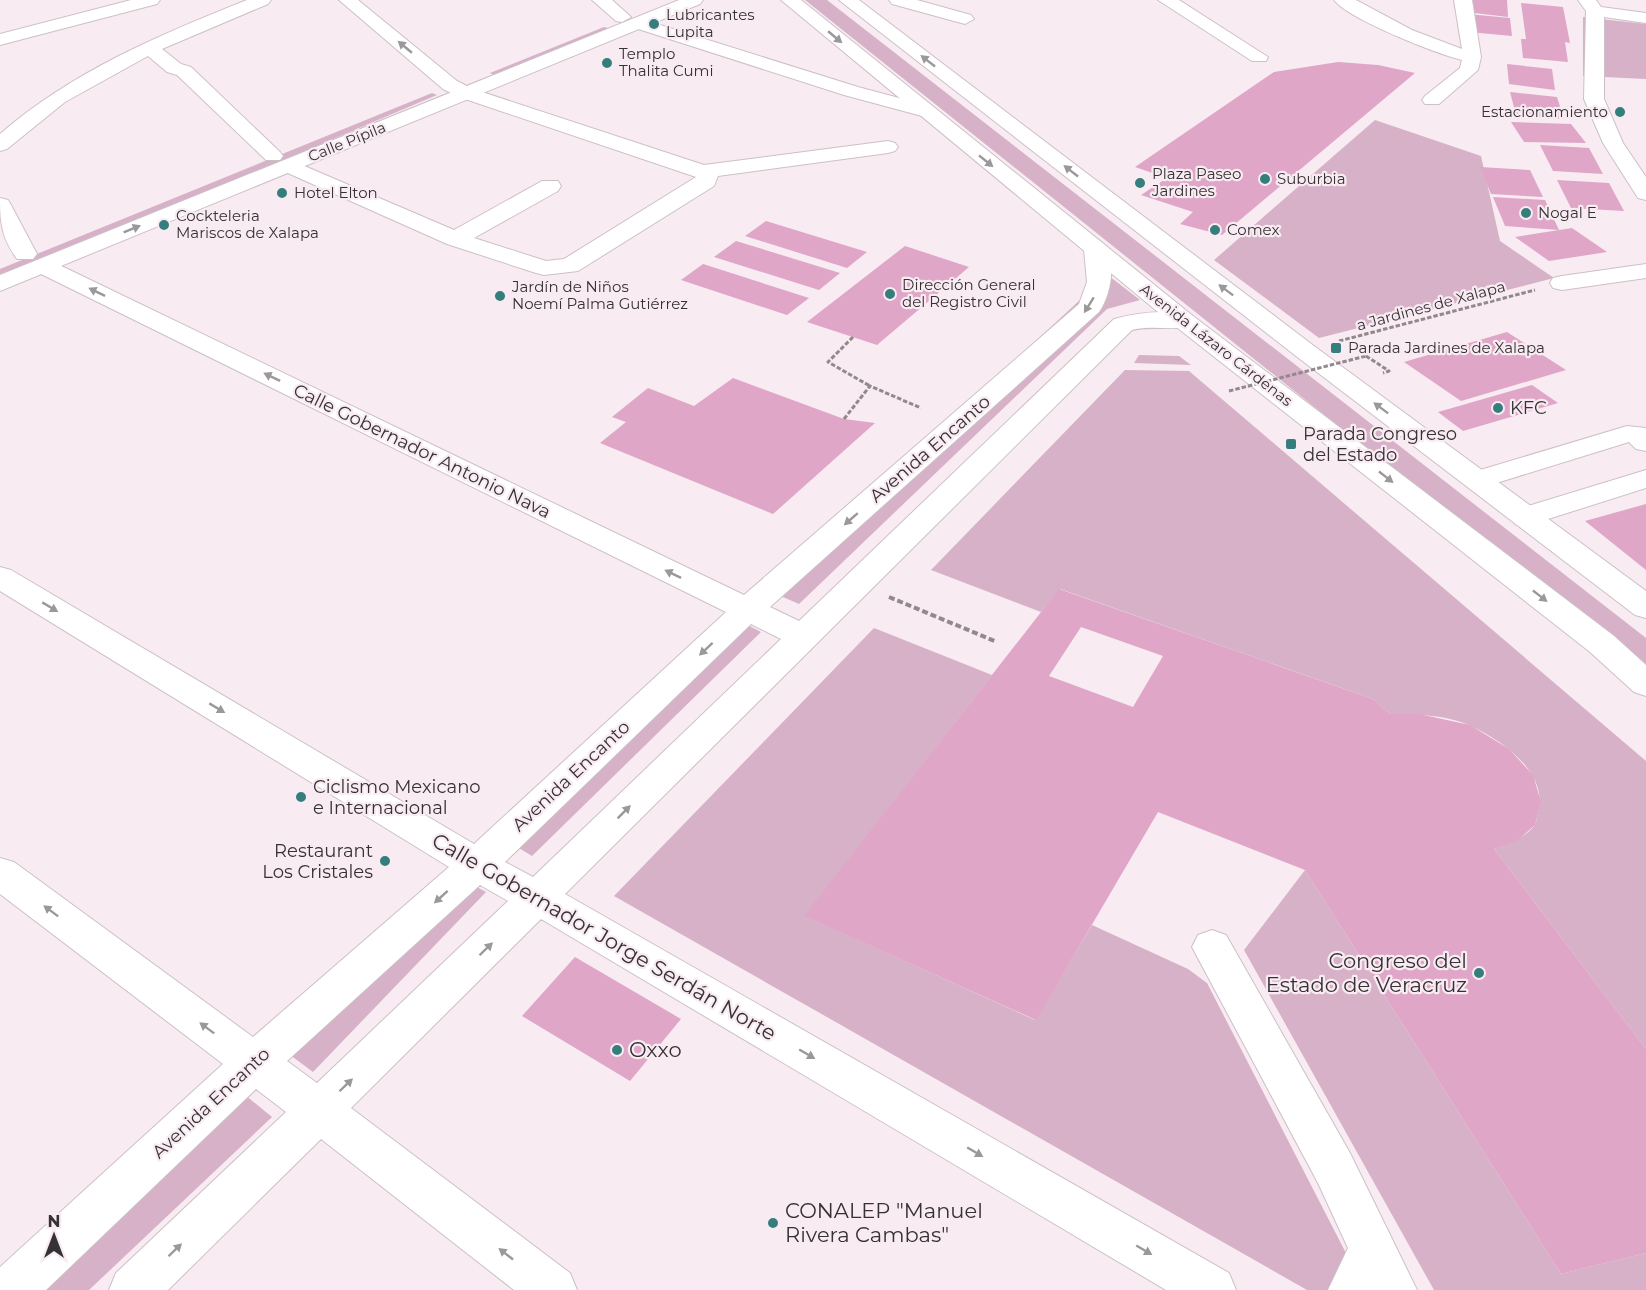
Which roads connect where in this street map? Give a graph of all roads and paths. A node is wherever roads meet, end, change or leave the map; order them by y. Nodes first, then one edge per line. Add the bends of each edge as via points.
1 (151, 0) edge
2 (262, 0) edge
3 (348, 0) edge
4 (601, 0) edge
5 (646, 0) edge
6 (665, 0) edge
7 (694, 0) edge
8 (709, 0) edge
9 (790, 0) edge
10 (848, 0) edge
11 (898, 0) edge
12 (1167, 0) edge
13 (1343, 0) edge
14 (1463, 0) edge
15 (109, 3) edge
16 (1591, 6) edge
17 (1646, 18) edge
18 (965, 19) dead end
19 (630, 20) junction
20 (0, 30) edge
21 (0, 40) edge
22 (154, 44) junction
23 (1259, 57) dead end
24 (1472, 57) junction
25 (890, 83) junction
26 (458, 89) junction
27 (851, 91) junction
28 (1432, 100) dead end
29 (922, 110) junction
30 (1613, 143) junction
31 (1635, 144) dead end
32 (0, 145) edge
33 (888, 147) dead end
34 (281, 161) junction
35 (703, 172) junction
36 (550, 186) dead end
37 (1646, 193) edge
38 (0, 206) edge
39 (455, 239) junction
40 (1096, 249) junction
41 (34, 260) junction
42 (0, 264) edge
43 (1646, 271) edge
44 (1562, 283) joint
45 (0, 284) edge
46 (1646, 292) edge
47 (1618, 296) dead end
48 (1184, 321) junction
49 (853, 337) dead end
50 (1305, 351) junction
51 (1366, 356) dead end
52 (870, 386) junction
53 (1229, 392) dead end
54 (921, 408) dead end
55 (844, 419) dead end
56 (1646, 443) edge
57 (1646, 479) edge
58 (1477, 480) junction
59 (1526, 517) junction
60 (0, 577) edge
61 (888, 597) dead end
62 (1646, 607) edge
63 (747, 610) junction
64 (802, 636) junction
65 (998, 642) dead end
66 (1646, 684) edge
67 (477, 865) junction
68 (0, 873) edge
69 (538, 898) junction
70 (1212, 947) dead end
71 (254, 1063) junction
72 (320, 1111) junction
73 (1374, 1248) junction
74 (11, 1290) edge
75 (133, 1290) edge
76 (553, 1290) edge
77 (1212, 1290) edge
78 (1353, 1290) edge
79 (1393, 1290) edge

1 - 15 main road
2 - 22 main road
26 -> 3 main road
4 - 19 main road
5 - 19 main road
6 - 19 main road, Calle Pípila
7 - 19 main road, Calle Pípila
8 - 19 main road via 667,16
9 -> 25 main road, Avenida Lázaro Cárdenas
50 -> 10 main road
11 - 18 main road
12 - 23 main road
13 - 24 main road via 1428,45
14 - 24 main road
15 - 20 main road
15 - 21 main road
15 - 22 main road
16 - 17 main road
16 - 30 main road via 1594,99
19 - 26 main road, Calle Pípila
19 - 27 main road
22 - 32 main road via 42,109
22 - 34 main road via 152,50 160,58 184,71
24 - 28 main road via 1469,70
25 - 27 main road
25 - 29 main road, Avenida Lázaro Cárdenas
26 - 34 main road, Calle Pípila
26 - 35 main road
27 - 29 main road
29 -> 40 main road, Avenida Lázaro Cárdenas
30 - 31 main road
30 - 37 main road
33 - 35 main road
34 - 39 main road
34 - 41 main road, Calle Pípila
35 - 39 main road via 706,181 570,266 544,268
36 - 39 main road
38 - 41 main road
40 - 48 main road, Avenida Lázaro Cárdenas
40 -> 63 main road, Avenida Encanto via 1099,282 1090,307
41 - 42 main road, Calle Pípila
41 - 45 main road, Calle Pípila
63 -> 41 main road, Calle Gobernador Antonio Nava
43 - 44 main road
44 - 50 path, a Jardines de Xalapa
46 - 47 main road
48 - 64 main road via 1146,319 1123,324
48 -> 66 main road, Avenida Lázaro Cárdenas via 1602,644
49 - 52 path via 828,362
58 -> 50 main road
51 - 53 path, bridge
52 - 54 path
52 - 55 path
56 - 58 main road via 1639,435 1627,434
57 - 59 main road
58 - 59 main road
59 - 62 main road
60 -> 67 main road, Calle Gobernador Jorge Serdán Norte
61 - 65 path
63 - 64 main road, Calle Gobernador Antonio Nava
63 -> 67 main road, Avenida Encanto
69 -> 64 main road
67 - 69 main road, Calle Gobernador Jorge Serdán Norte
67 -> 71 main road, Avenida Encanto
71 -> 68 main road
72 -> 69 main road
69 -> 77 main road, Calle Gobernador Jorge Serdán Norte
70 - 73 main road
71 - 72 main road
71 - 74 main road, Avenida Encanto
75 -> 72 main road
76 -> 72 main road
73 - 78 main road
73 - 79 main road

